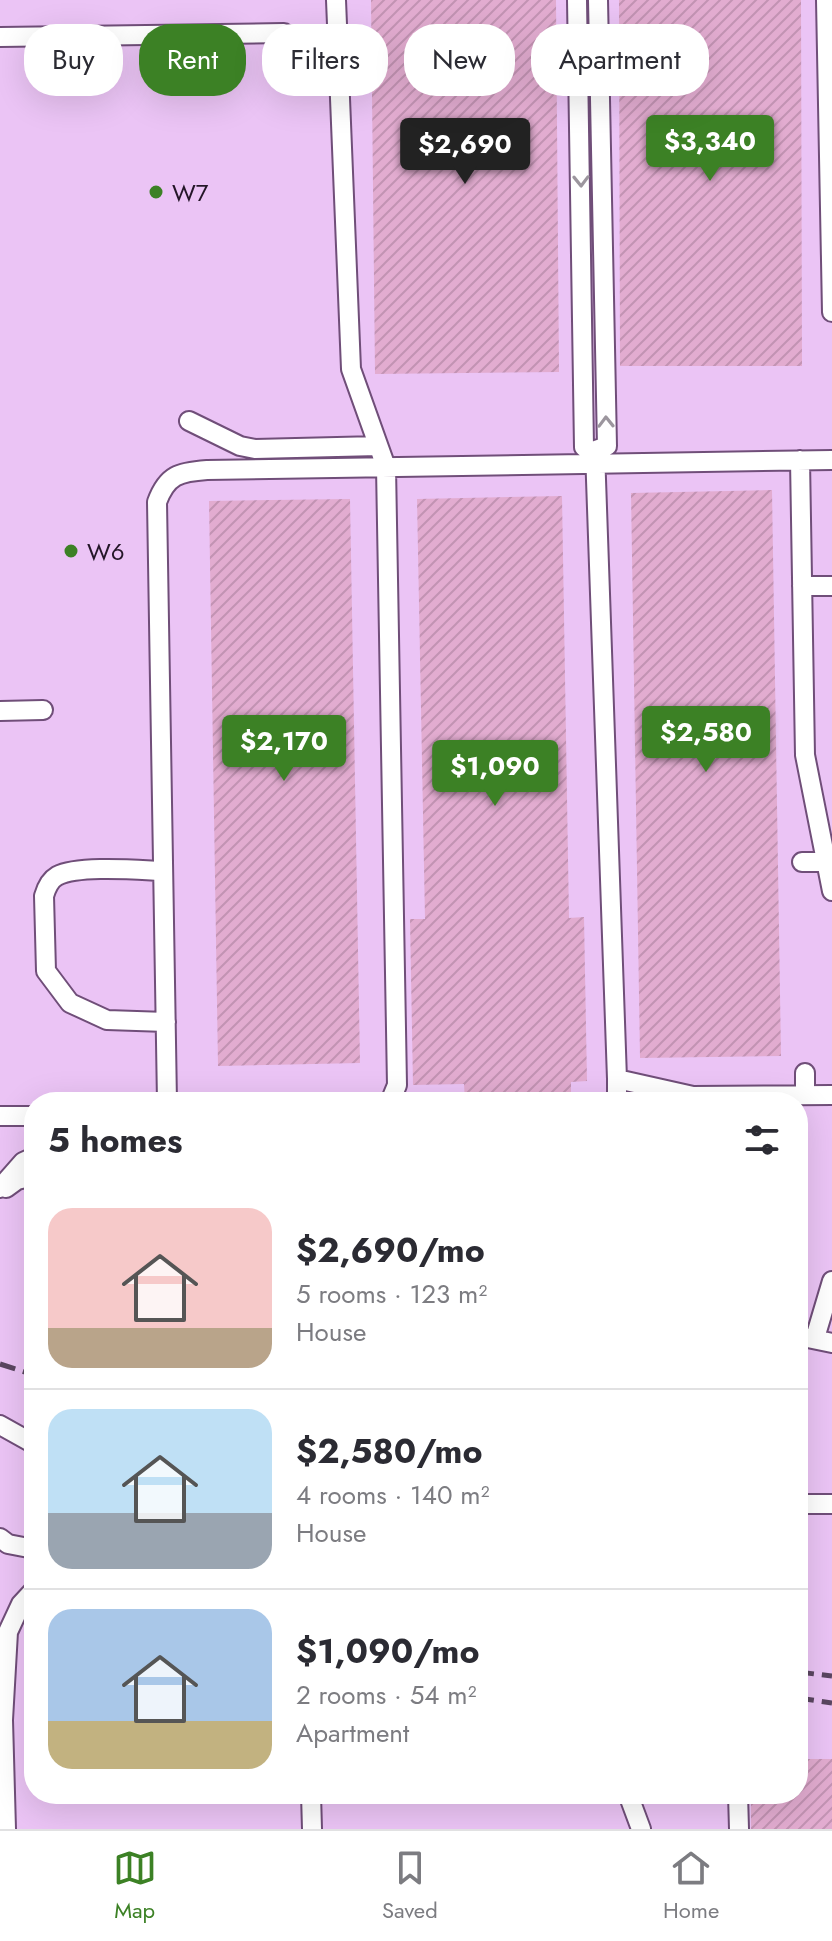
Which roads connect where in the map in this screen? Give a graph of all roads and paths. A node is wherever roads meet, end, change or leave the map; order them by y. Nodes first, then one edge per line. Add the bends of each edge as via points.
1 (336, 0) edge
2 (577, 0) edge
3 (598, 0) edge
4 (826, 0) edge
5 (262, 33) edge
6 (0, 37) edge
7 (832, 312) edge
8 (189, 421) dead end
9 (378, 446) junction
10 (595, 457) junction
11 (800, 460) junction
12 (832, 460) edge
13 (386, 467) junction
14 (802, 586) junction
15 (832, 586) edge
16 (43, 710) dead end
17 (0, 711) edge
18 (802, 862) dead end
19 (829, 862) edge
20 (163, 871) junction
21 (832, 891) edge
22 (166, 1022) junction
23 (805, 1073) dead end
24 (617, 1079) junction
25 (167, 1092) edge
26 (394, 1092) edge
27 (617, 1092) edge
28 (675, 1092) edge
29 (805, 1092) edge
30 (808, 1095) edge
31 (832, 1095) edge
32 (0, 1116) edge
33 (24, 1116) edge
34 (24, 1162) edge
35 (24, 1178) edge
36 (0, 1190) edge
37 (832, 1281) edge
38 (815, 1339) edge
39 (0, 1425) edge
40 (24, 1438) edge
41 (808, 1504) edge
42 (832, 1504) edge
43 (0, 1538) edge
44 (24, 1547) edge
45 (24, 1601) edge
46 (0, 1698) edge
47 (3, 1720) junction
48 (307, 1804) edge
49 (632, 1804) edge
50 (639, 1804) edge
51 (738, 1804) edge
52 (6, 1829) edge
53 (312, 1829) edge
54 (641, 1829) edge
55 (739, 1829) edge

1 - 9 lane via 351,369
2 -> 10 lane via 584,447
10 -> 3 lane via 607,446
4 - 7 lane
5 - 6 lane
8 - 9 lane via 255,449
9 - 13 lane
10 - 11 lane
10 - 13 lane
10 - 24 lane
11 - 12 lane
11 - 14 lane
13 - 20 lane via 193,471 170,479 162,488 157,502
13 - 26 lane
14 - 15 lane
14 - 19 lane via 805,755
16 - 17 lane
18 - 19 lane
19 - 21 lane
20 - 22 lane
20 - 22 lane via 76,871 55,876 44,896 46,971 70,1003 107,1020
22 - 25 lane
23 - 29 lane
24 - 27 lane
24 - 28 lane
30 - 31 lane
32 - 33 lane
34 - 36 lane
35 - 36 lane
37 - 38 lane
39 - 40 lane
41 - 42 lane
43 - 44 lane
45 - 47 lane via 8,1632
46 - 47 lane
47 - 52 lane
48 - 53 lane
49 - 54 lane
50 - 54 lane
51 - 55 lane

